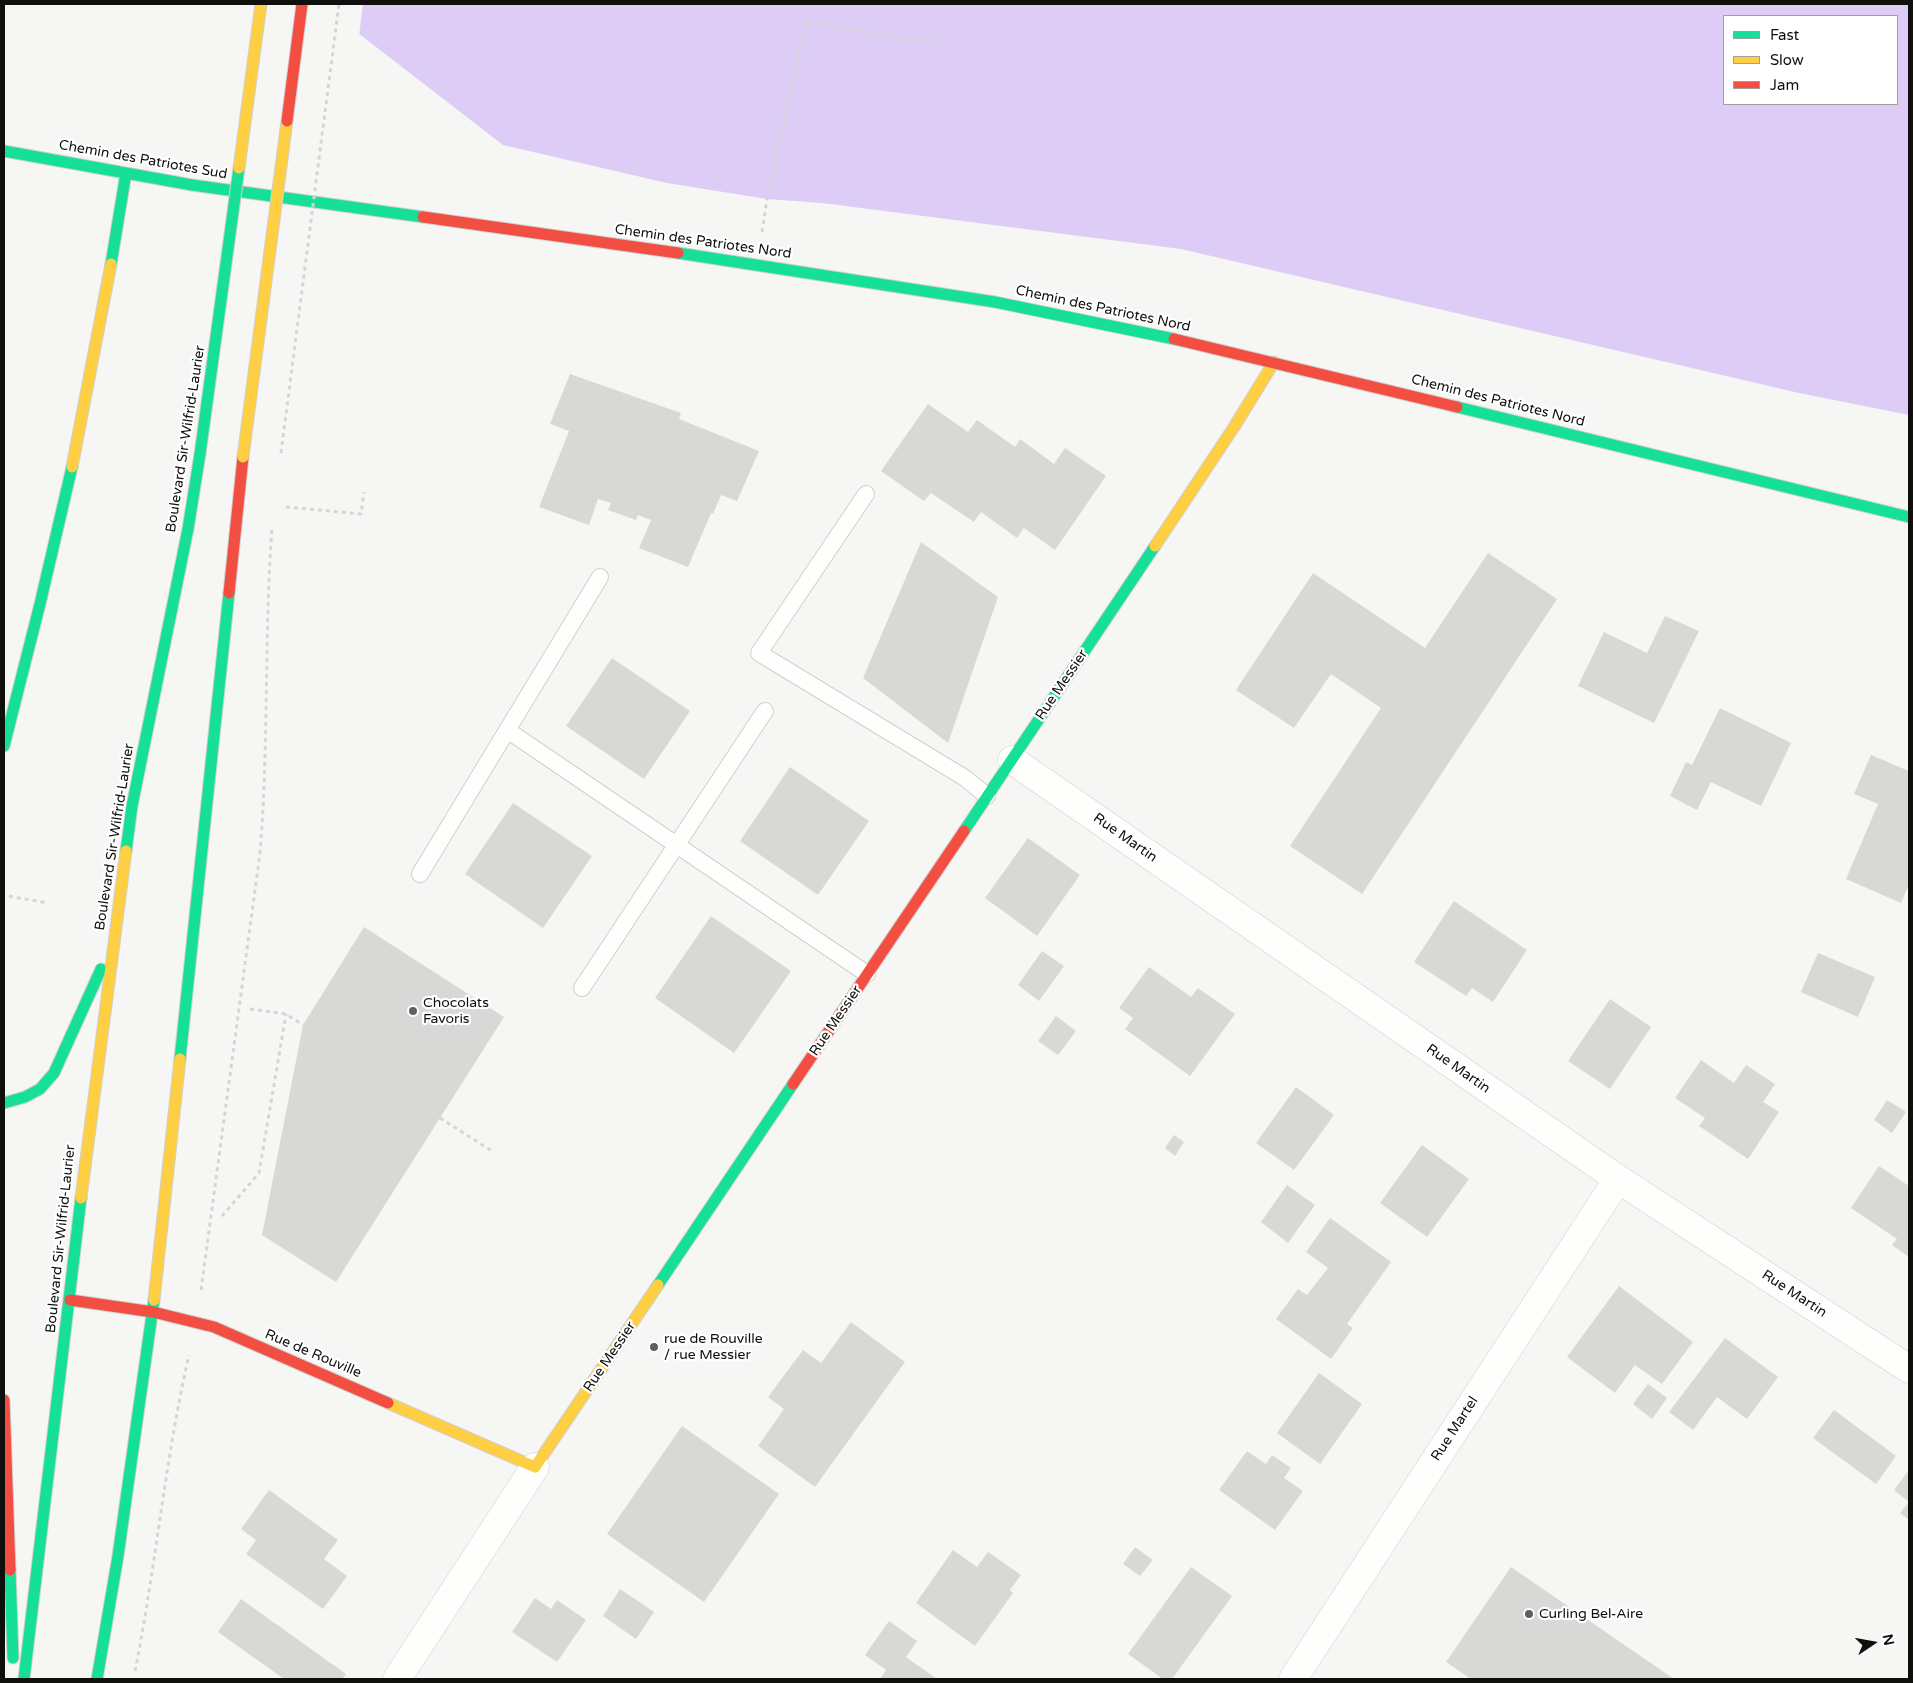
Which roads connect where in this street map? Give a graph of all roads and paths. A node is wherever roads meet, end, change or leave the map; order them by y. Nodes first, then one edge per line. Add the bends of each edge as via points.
1 (261, 4) edge
2 (302, 4) edge
3 (339, 4) edge
4 (937, 43) dead end
5 (4, 151) edge
6 (126, 174) junction
7 (277, 197) joint
8 (757, 264) junction
9 (1274, 362) junction
10 (280, 461) dead end
11 (364, 492) dead end
12 (866, 494) dead end
13 (286, 507) dead end
14 (1909, 518) edge
15 (272, 526) dead end
16 (600, 577) dead end
17 (765, 711) dead end
18 (507, 730) junction
19 (4, 746) edge
20 (1012, 760) junction
21 (987, 796) junction
22 (677, 845) junction
23 (420, 874) dead end
24 (9, 896) dead end
25 (47, 903) dead end
26 (112, 945) junction
27 (867, 974) junction
28 (582, 988) dead end
29 (250, 1009) dead end
30 (286, 1014) junction
31 (303, 1025) dead end
32 (4, 1103) edge
33 (440, 1118) dead end
34 (492, 1151) dead end
35 (1618, 1179) junction
36 (222, 1216) dead end
37 (70, 1300) junction
38 (153, 1312) junction
39 (196, 1322) junction
40 (1909, 1369) edge
41 (4, 1400) edge
42 (534, 1467) junction
43 (13, 1679) edge
44 (24, 1679) edge
45 (97, 1679) edge
46 (134, 1679) edge
47 (397, 1679) edge
48 (1293, 1679) edge

1 - 26 main road, Boulevard Sir-Wilfrid-Laurier, bridge via 200,454 132,806
2 - 38 main road, bridge via 243,457
3 - 10 path, bridge
4 - 8 path via 806,21 767,199
5 - 6 main road, Chemin des Patriotes Sud
6 - 7 main road, Chemin des Patriotes Sud
6 - 19 main road via 95,359
7 - 8 main road, Chemin des Patriotes Nord
8 - 9 main road, Chemin des Patriotes Nord via 995,302 1147,332
9 - 14 main road, Chemin des Patriotes Nord
9 - 20 main road, Rue Messier
11 - 13 path via 361,514
12 - 21 lane via 759,653 965,778
15 - 39 path via 265,792 260,853
16 - 18 lane
17 - 22 lane
18 - 22 lane
18 - 23 lane
20 - 21 main road, Rue Messier
20 - 35 street, Rue Martin
21 - 27 main road, Rue Messier
22 - 27 lane
22 - 28 lane
24 - 25 path
26 - 32 main road via 54,1074 40,1089
26 - 37 main road, Boulevard Sir-Wilfrid-Laurier
27 - 42 main road, Rue Messier
29 - 30 path
30 - 31 path
30 - 36 path via 259,1173
33 - 34 path
35 - 40 street, Rue Martin
35 - 48 street, Rue Martel
37 - 38 main road, Rue de Rouville
37 - 44 main road, Boulevard Sir-Wilfrid-Laurier
38 - 39 main road, Rue de Rouville
38 - 45 main road
39 - 42 main road, Rue de Rouville via 214,1327
39 - 46 path via 176,1412 155,1564
41 - 43 main road
42 - 47 street, Rue Messier

